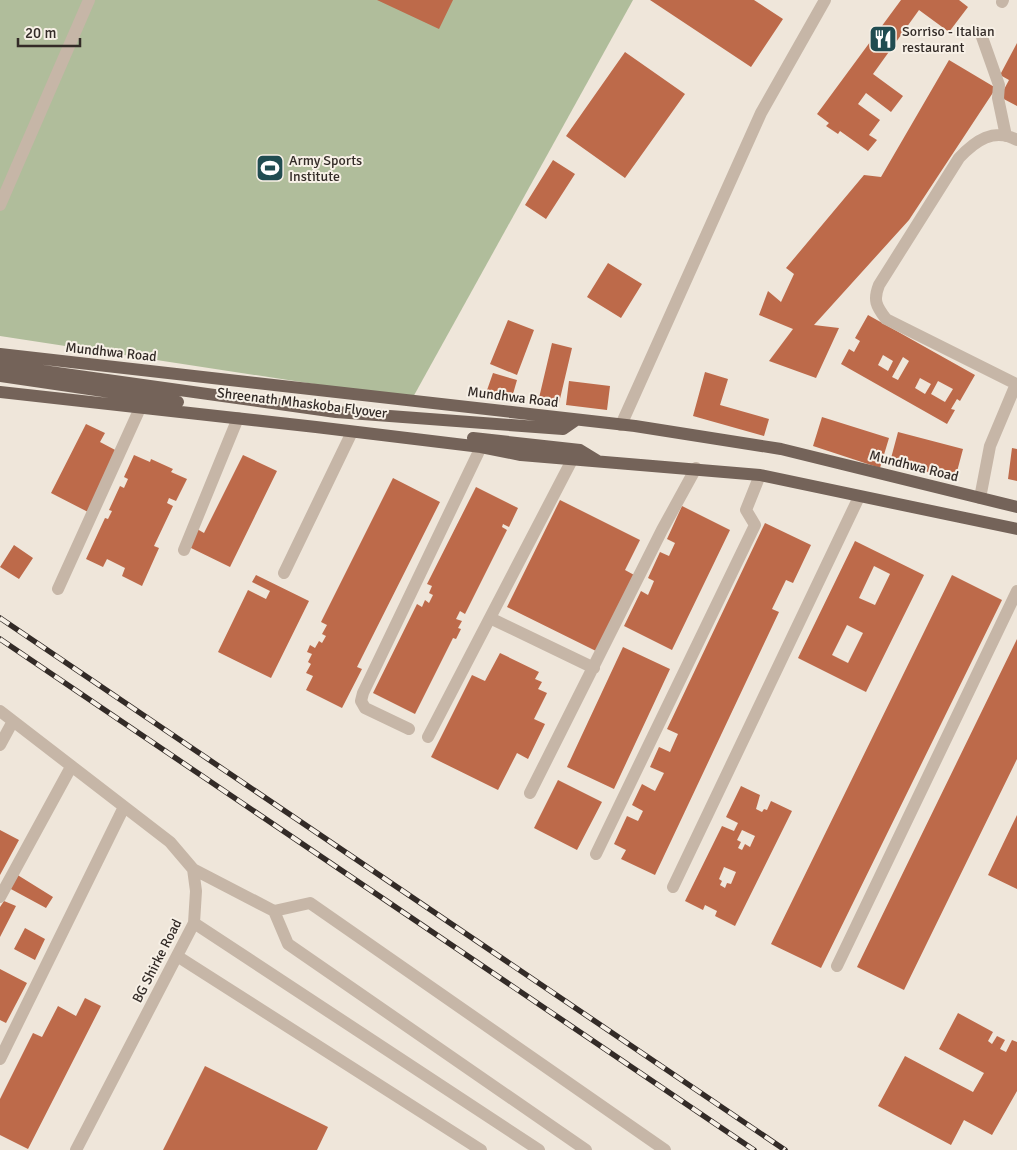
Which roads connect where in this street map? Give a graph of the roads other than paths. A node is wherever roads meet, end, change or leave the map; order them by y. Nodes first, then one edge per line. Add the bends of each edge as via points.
1 (89, 0) edge
2 (825, 0) edge
3 (982, 37) dead end
4 (1011, 138) edge
5 (0, 205) edge
6 (0, 354) edge
7 (0, 365) edge
8 (0, 376) edge
9 (1016, 383) edge
10 (0, 392) edge
11 (141, 406) junction
12 (238, 418) junction
13 (576, 420) junction
14 (621, 424) junction
15 (352, 432) junction
16 (481, 448) junction
17 (572, 460) junction
18 (598, 461) junction
19 (696, 468) junction
20 (760, 475) junction
21 (859, 497) junction
22 (980, 498) junction
23 (1017, 507) edge
24 (1017, 529) edge
25 (184, 550) dead end
26 (284, 574) dead end
27 (58, 589) dead end
28 (1017, 591) edge
29 (490, 618) junction
30 (594, 668) junction
31 (0, 712) edge
32 (13, 721) junction
33 (408, 729) dead end
34 (428, 737) dead end
35 (0, 745) edge
36 (71, 767) junction
37 (530, 793) dead end
38 (124, 807) junction
39 (596, 854) dead end
40 (193, 869) junction
41 (673, 887) dead end
42 (0, 897) edge
43 (274, 911) junction
44 (194, 923) junction
45 (177, 956) junction
46 (837, 966) dead end
47 (0, 1059) edge
48 (76, 1150) edge
49 (481, 1150) edge
50 (539, 1150) edge
51 (586, 1150) edge
52 (665, 1150) edge

1 - 5 street
2 - 14 street via 761,113
3 - 4 street via 999,85 998,98
4 - 9 street via 991,135 974,142 959,158 875,295 876,306 886,319
6 - 13 main road, Mundhwa Road
7 - 13 main road, Shreenath Mhaskoba Flyover via 336,412 563,429
8 - 18 main road, Shreenath Mhaskoba Flyover via 245,411 580,450
9 - 22 street via 990,446
10 - 11 main road
11 - 12 main road
11 - 27 street
12 - 15 main road
12 - 25 street
13 - 14 main road, Mundhwa Road
14 - 22 main road, Mundhwa Road via 781,449
15 - 16 main road
15 - 26 street
16 - 17 main road
16 - 33 street via 361,701 365,708
17 - 18 main road
17 - 29 street
18 - 19 main road
19 - 20 main road
19 - 30 street
20 - 21 main road
20 - 39 street via 746,510 755,525
21 - 24 main road
21 - 41 street
22 - 23 main road, Mundhwa Road
28 - 46 street
29 - 30 street
29 - 34 street
30 - 37 street
31 - 32 street
32 - 35 street
32 - 36 street
36 - 38 street
36 - 42 street
38 - 40 street via 170,842
38 - 47 street
40 - 43 street
40 - 44 street, BG Shirke Road via 196,891
43 - 51 street via 288,944
43 - 52 street via 310,903
44 - 45 street, BG Shirke Road
44 - 50 street
45 - 48 street, BG Shirke Road
45 - 49 street

